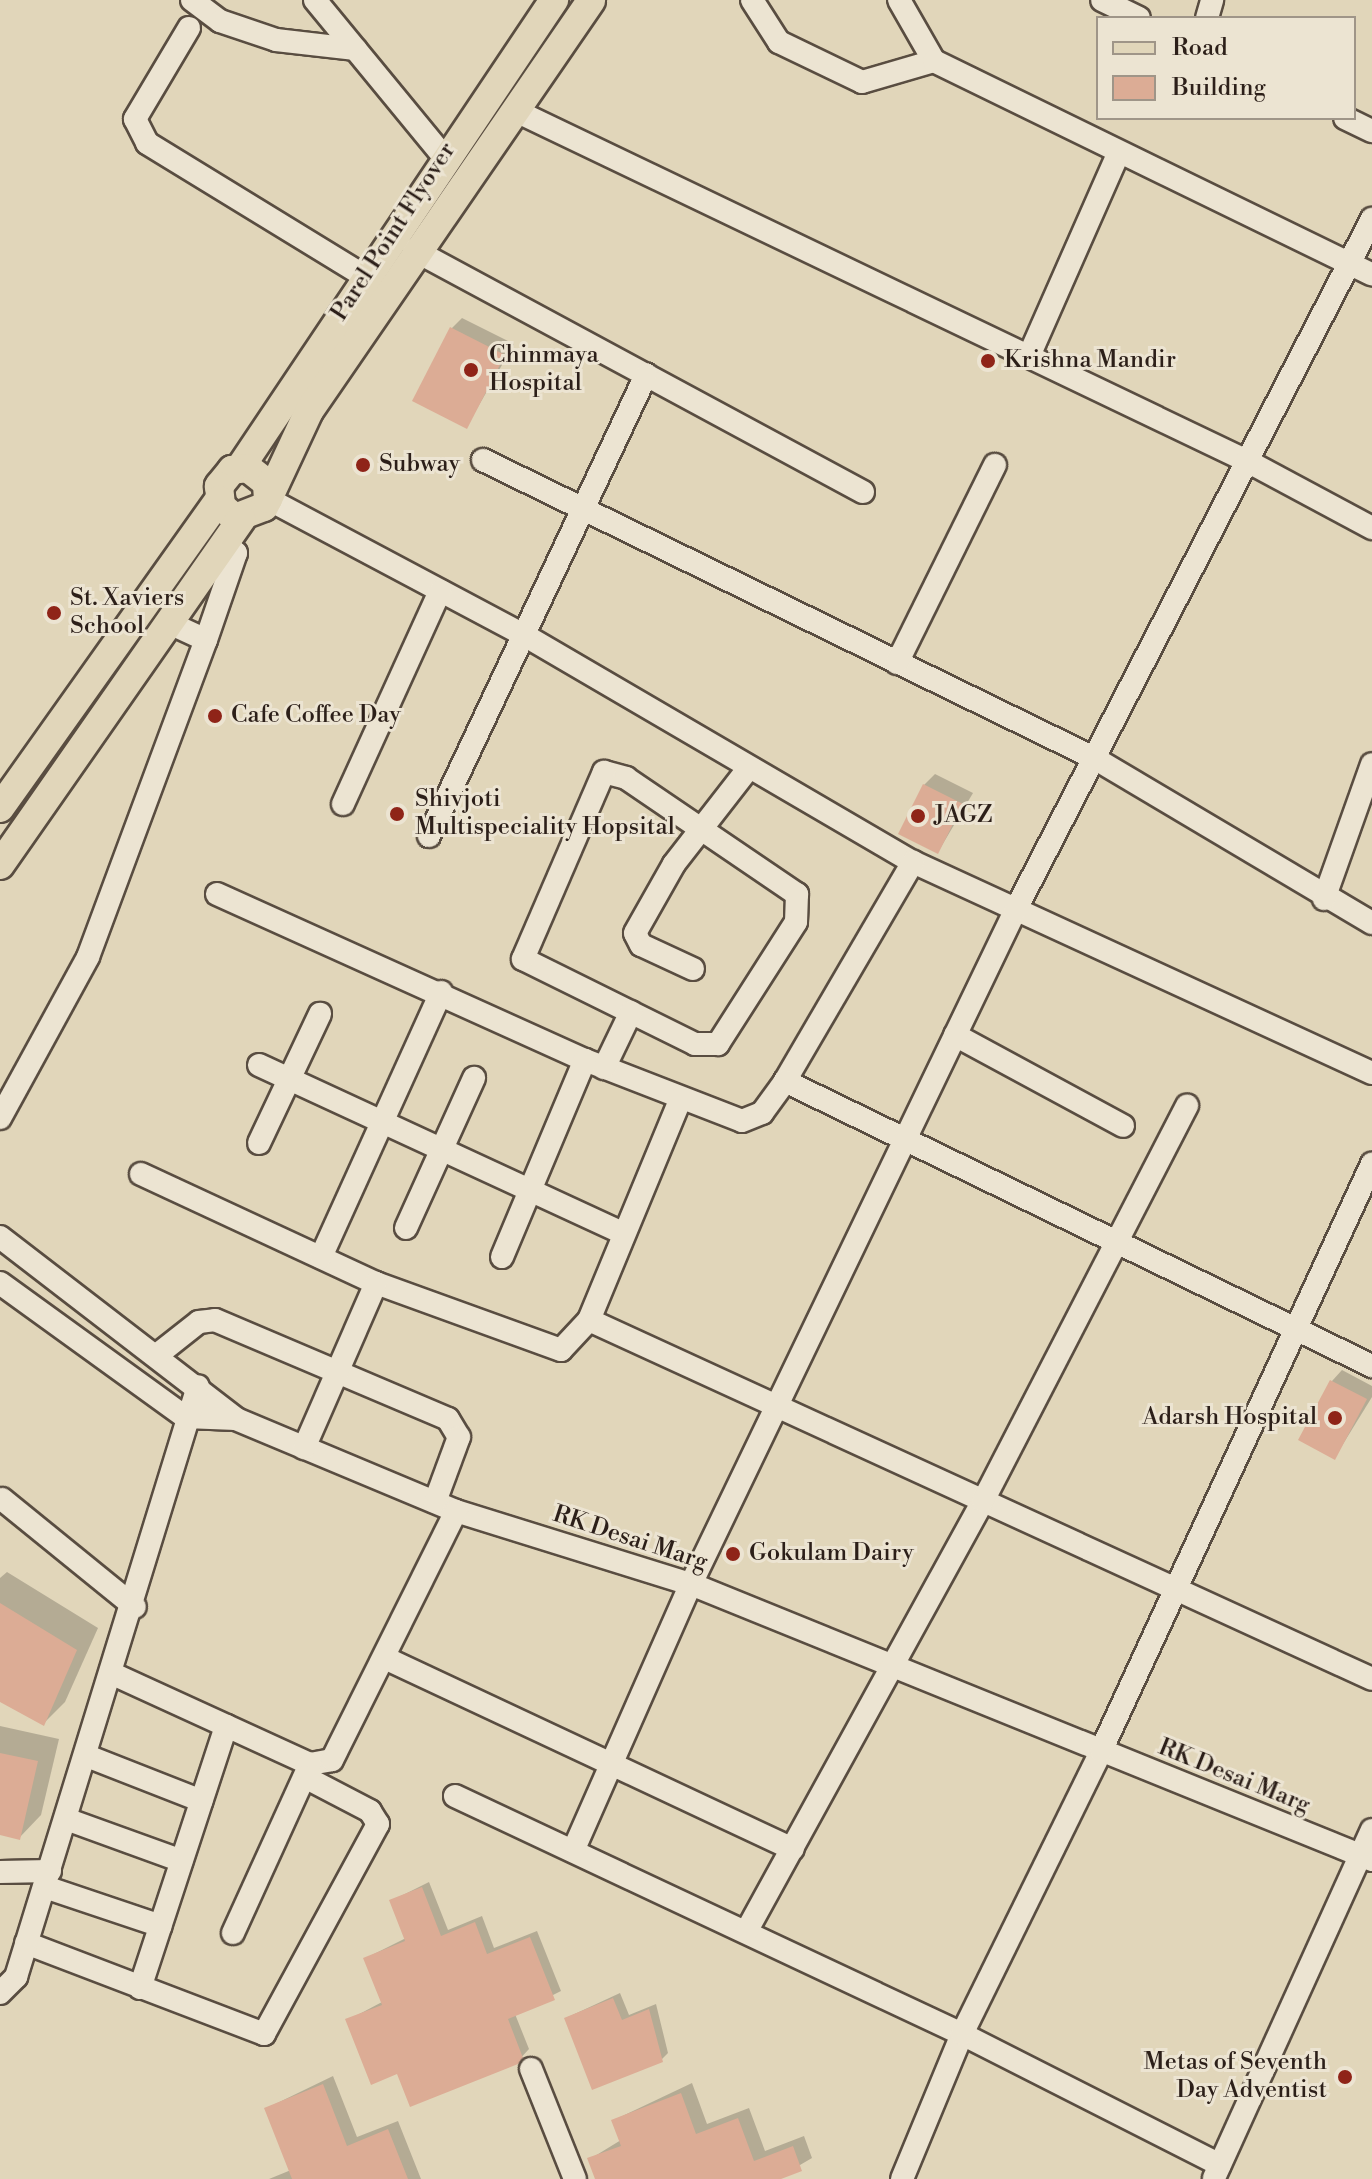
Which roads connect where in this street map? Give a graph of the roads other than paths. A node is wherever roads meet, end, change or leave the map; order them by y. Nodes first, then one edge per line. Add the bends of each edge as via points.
1 (192, 0) edge
2 (554, 0) edge
3 (591, 0) edge
4 (752, 0) edge
5 (899, 0) edge
6 (1102, 0) edge
7 (318, 1) edge
8 (1135, 16) edge
9 (189, 28) dead end
10 (355, 49) junction
11 (934, 61) junction
12 (514, 110) junction
13 (1349, 120) edge
14 (1372, 131) edge
15 (1119, 152) junction
16 (443, 156) junction
17 (1372, 219) edge
18 (414, 250) junction
19 (1348, 264) junction
20 (1372, 275) edge
21 (364, 276) junction
22 (1029, 356) junction
23 (646, 375) junction
24 (483, 460) dead end
25 (1247, 461) junction
26 (995, 465) dead end
27 (240, 468) junction
28 (863, 492) dead end
29 (268, 499) junction
30 (219, 500) junction
31 (583, 509) junction
32 (241, 519) junction
33 (1372, 528) edge
34 (225, 543) junction
35 (440, 591) junction
36 (169, 623) junction
37 (524, 635) junction
38 (206, 640) junction
39 (897, 663) junction
40 (1094, 758) junction
41 (1372, 764) edge
42 (748, 769) junction
43 (343, 804) dead end
44 (0, 808) edge
45 (1362, 821) edge
46 (701, 829) junction
47 (429, 836) dead end
48 (913, 862) junction
49 (0, 865) edge
50 (217, 894) dead end
51 (1324, 899) junction
52 (1015, 911) junction
53 (1372, 923) edge
54 (693, 969) dead end
55 (441, 992) junction
56 (631, 1012) junction
57 (320, 1014) dead end
58 (955, 1035) junction
59 (595, 1064) junction
60 (259, 1065) dead end
61 (1372, 1073) edge
62 (474, 1078) dead end
63 (289, 1080) junction
64 (785, 1081) junction
65 (681, 1098) junction
66 (1187, 1106) dead end
67 (0, 1118) edge
68 (383, 1121) junction
69 (1123, 1126) dead end
70 (907, 1135) junction
71 (259, 1143) dead end
72 (442, 1149) junction
73 (1372, 1164) edge
74 (141, 1174) dead end
75 (529, 1190) junction
76 (406, 1228) dead end
77 (624, 1234) junction
78 (0, 1237) edge
79 (1115, 1242) junction
80 (321, 1257) junction
81 (502, 1257) dead end
82 (0, 1283) edge
83 (376, 1283) junction
84 (589, 1320) junction
85 (1296, 1328) junction
86 (157, 1355) junction
87 (1372, 1366) edge
88 (337, 1372) junction
89 (198, 1386) junction
90 (777, 1406) junction
91 (185, 1417) junction
92 (236, 1419) junction
93 (304, 1448) junction
94 (2, 1499) dead end
95 (983, 1501) junction
96 (435, 1502) junction
97 (456, 1511) junction
98 (691, 1584) junction
99 (1176, 1589) junction
100 (135, 1607) junction
101 (387, 1659) junction
102 (891, 1665) junction
103 (113, 1674) junction
104 (1372, 1679) edge
105 (226, 1726) junction
106 (1101, 1751) junction
107 (87, 1756) junction
108 (612, 1763) junction
109 (308, 1770) junction
110 (455, 1796) dead end
111 (202, 1801) junction
112 (66, 1819) junction
113 (1372, 1830) edge
114 (793, 1849) junction
115 (573, 1851) junction
116 (1366, 1858) edge
117 (182, 1861) junction
118 (0, 1872) edge
119 (47, 1879) junction
120 (161, 1926) junction
121 (746, 1932) junction
122 (233, 1933) dead end
123 (26, 1943) junction
124 (140, 1988) junction
125 (0, 1993) edge
126 (962, 2034) junction
127 (531, 2069) dead end
128 (1217, 2172) edge
129 (575, 2179) edge
130 (902, 2179) edge

1 - 10 street via 220,21 276,40
2 - 16 main road, Parel Point Flyover
3 - 12 main road
4 - 11 street via 779,42 862,82
5 - 11 street
6 - 8 street
7 - 10 street
9 - 21 street via 135,119 147,143
10 - 16 street
11 - 15 street
12 - 18 main road
12 - 22 street
13 - 14 street
15 - 19 street
15 - 22 street
16 - 21 main road, Parel Point Flyover
17 - 19 street
18 - 23 street
18 - 29 main road via 309,411
19 - 20 street
19 - 25 street
21 - 27 main road, Parel Point Flyover
22 - 25 street
23 - 28 street
23 - 31 street
24 - 31 street
25 - 33 street
25 - 40 street
26 - 39 street
27 - 29 main road via 262,476
27 - 30 main road via 222,479
29 - 32 main road via 258,514
29 - 35 street
30 - 32 main road
30 - 44 main road
31 - 37 street
31 - 39 street
32 - 34 main road
34 - 36 main road
34 - 38 street via 236,553
35 - 37 street
35 - 43 street
36 - 38 street
36 - 49 main road
37 - 42 street
37 - 47 street
38 - 67 street via 88,957
39 - 40 street
40 - 51 street
40 - 52 street
41 - 45 street
42 - 46 street
42 - 48 street
45 - 51 street
46 - 54 street via 635,933 641,945
46 - 56 street via 791,886 799,902 796,922 718,1044 695,1044
46 - 56 street via 626,778 604,772 522,948 537,970
48 - 52 street
48 - 64 street
50 - 55 street
51 - 53 street
52 - 58 street
52 - 61 street
55 - 59 street
55 - 68 street
56 - 59 street
57 - 63 street
58 - 69 street
58 - 70 street
59 - 65 street
59 - 75 street
60 - 63 street
62 - 72 street
63 - 68 street
63 - 71 street
64 - 65 street via 751,1120
64 - 70 street
65 - 77 street
66 - 79 street
68 - 72 street
68 - 80 street
70 - 79 street
70 - 90 street
72 - 75 street
72 - 76 street
73 - 85 street
74 - 80 street
75 - 77 street
75 - 81 street
77 - 84 street
78 - 86 street, RK Desai Marg
79 - 85 street
79 - 95 street
80 - 83 street
82 - 91 street
83 - 84 street via 545,1348 571,1343
83 - 88 street
84 - 90 street
85 - 87 street
85 - 99 street
86 - 88 street via 208,1319
86 - 89 street, RK Desai Marg
88 - 93 street
88 - 96 street via 455,1424 459,1437
89 - 91 street
89 - 92 street, RK Desai Marg
90 - 95 street
90 - 98 street
91 - 92 street
91 - 100 street
92 - 93 street, RK Desai Marg
93 - 96 street, RK Desai Marg
94 - 100 street
95 - 99 street
95 - 102 street
96 - 97 street, RK Desai Marg
97 - 98 street, RK Desai Marg
97 - 101 street
98 - 102 street, RK Desai Marg
98 - 108 street
99 - 104 street
99 - 106 street
100 - 103 street
101 - 108 street
101 - 109 street via 339,1751
102 - 106 street, RK Desai Marg
102 - 114 street
103 - 105 street
103 - 107 street
105 - 109 street
105 - 111 street
106 - 116 street, RK Desai Marg
106 - 126 street
107 - 111 street
107 - 112 street
108 - 114 street
108 - 115 street
109 - 122 street
109 - 124 street via 370,1811 378,1824 277,2020 256,2034
110 - 115 street
111 - 117 street
112 - 117 street
112 - 119 street
113 - 116 street
114 - 121 street
115 - 121 street
116 - 128 street
117 - 120 street
118 - 119 street
119 - 120 street
119 - 123 street
120 - 124 street
121 - 126 street
123 - 124 street
123 - 125 street via 16,1977
126 - 128 street
126 - 130 street
127 - 129 street

